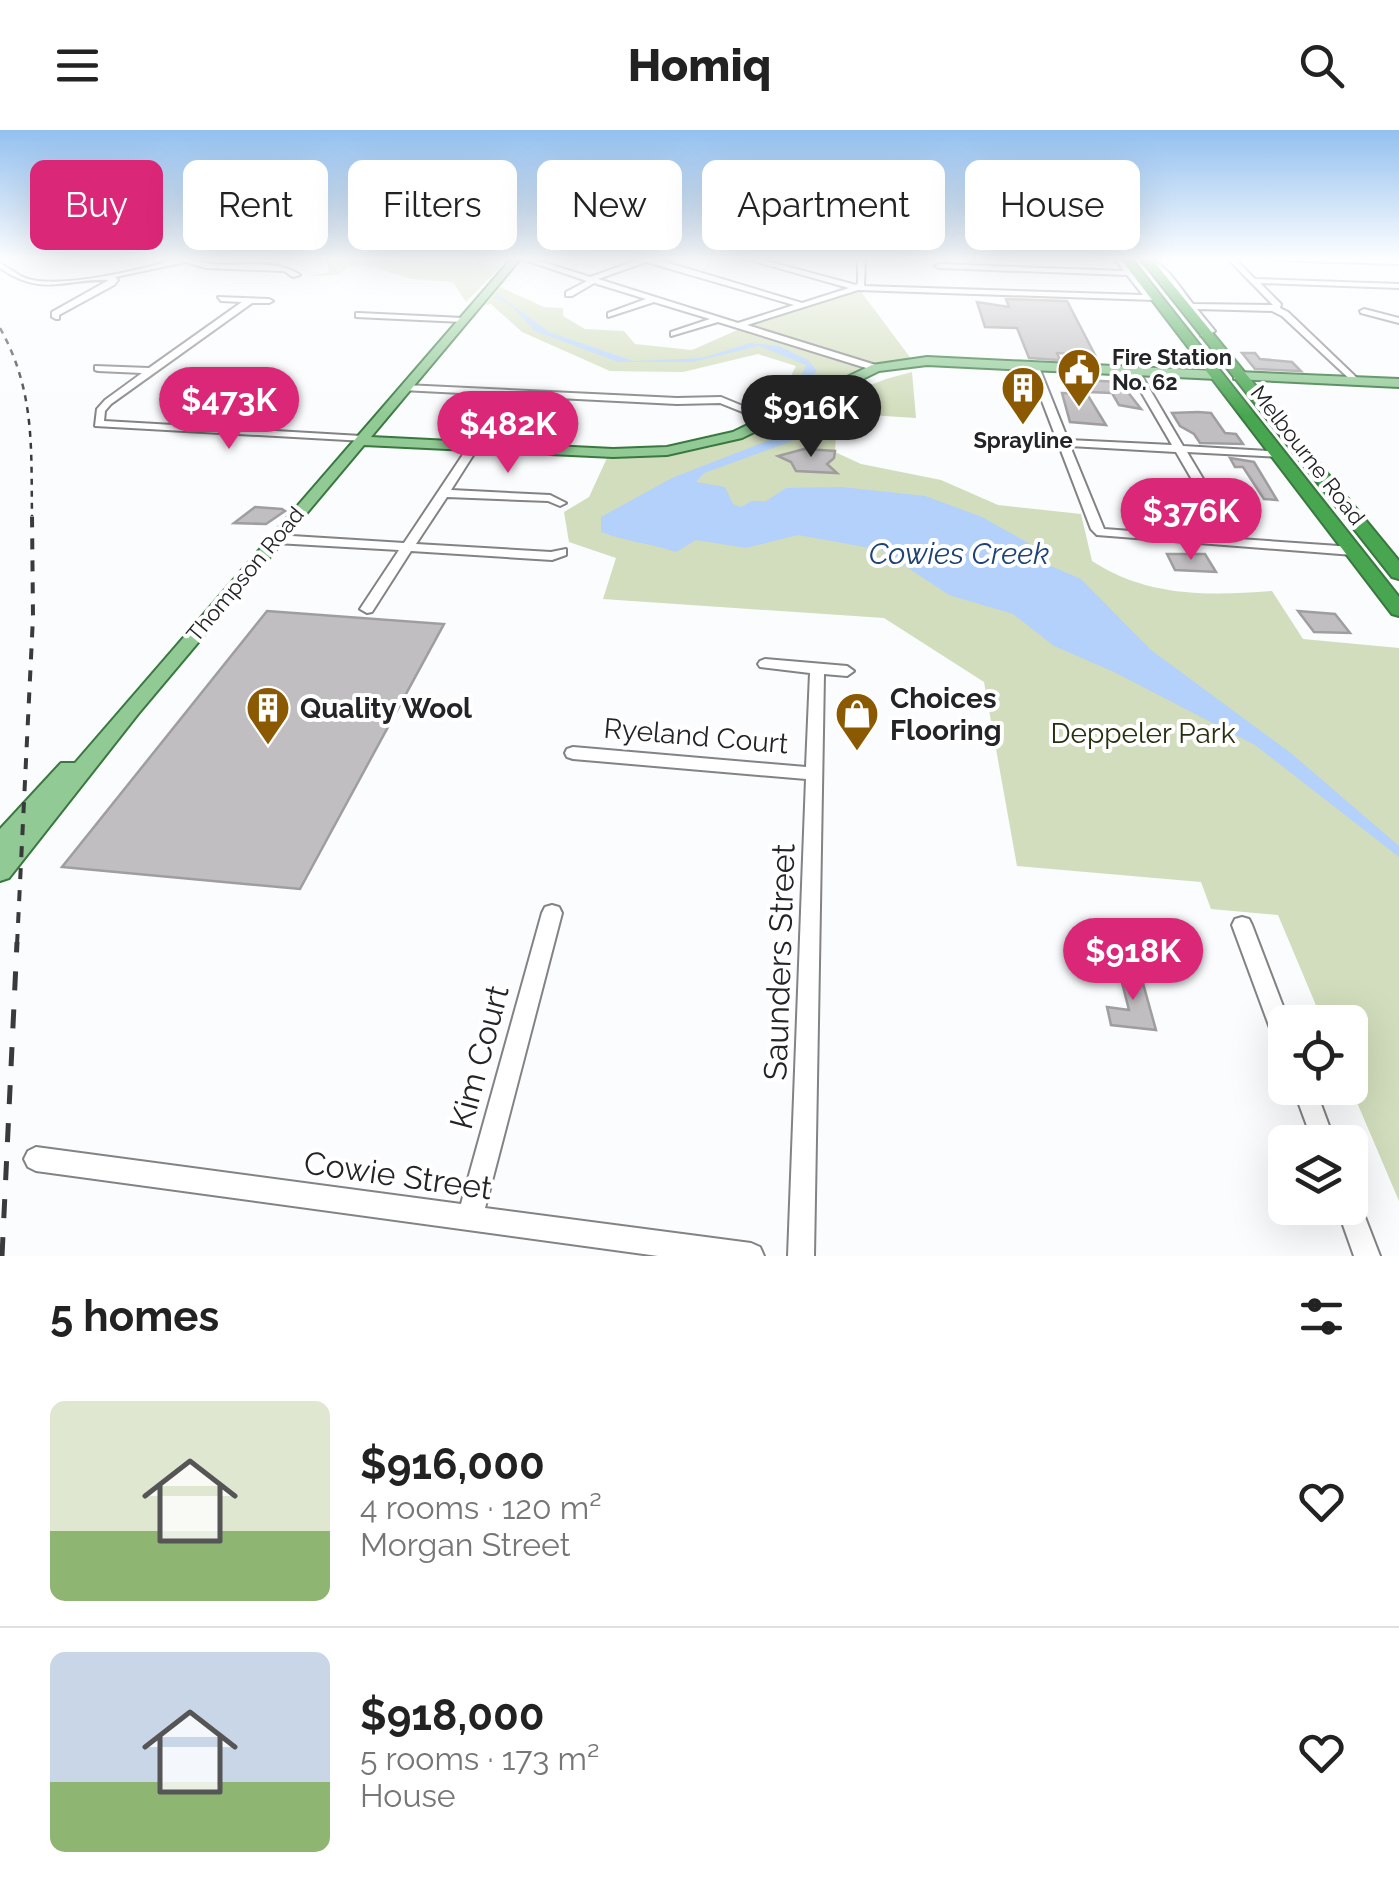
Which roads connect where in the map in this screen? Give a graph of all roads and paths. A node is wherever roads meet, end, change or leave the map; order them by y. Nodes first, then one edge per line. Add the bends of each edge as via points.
1 (61, 311) edge
2 (234, 311) edge
3 (472, 311) edge
4 (623, 311) edge
5 (693, 311) edge
6 (787, 311) edge
7 (1163, 311) edge
8 (1186, 311) edge
9 (1195, 311) edge
10 (1281, 311) edge
11 (1364, 311) dead end
12 (359, 315) dead end
13 (611, 315) dead end
14 (56, 317) dead end
15 (718, 318) junction
16 (463, 320) junction
17 (1399, 321) edge
18 (738, 325) junction
19 (674, 334) dead end
20 (1204, 334) junction
21 (1222, 357) junction
22 (1034, 367) junction
23 (98, 368) dead end
24 (880, 369) junction
25 (151, 371) junction
26 (1134, 371) junction
27 (1210, 375) junction
28 (1238, 376) junction
29 (1272, 378) junction
30 (1352, 378) junction
31 (1399, 383) edge
32 (405, 388) junction
33 (769, 419) junction
34 (360, 440) junction
35 (1064, 443) junction
36 (474, 446) junction
37 (1180, 449) junction
38 (1280, 454) junction
39 (444, 494) junction
40 (560, 503) dead end
41 (276, 539) junction
42 (1236, 543) junction
43 (408, 547) junction
44 (1353, 550) junction
45 (562, 552) dead end
46 (1399, 573) edge
47 (367, 609) dead end
48 (1399, 610) edge
49 (765, 664) dead end
50 (817, 668) junction
51 (847, 671) dead end
52 (131, 709) junction
53 (573, 753) dead end
54 (814, 774) junction
55 (0, 845) edge
56 (0, 871) edge
57 (552, 913) dead end
58 (1242, 925) dead end
59 (1272, 1005) edge
60 (36, 1159) dead end
61 (470, 1218) junction
62 (1355, 1225) edge
63 (751, 1256) edge
64 (802, 1256) edge
65 (1367, 1256) edge

1 - 14 street
2 - 25 street
3 - 16 main road, Thompson Road
4 - 13 street
5 - 15 street
6 - 18 street
7 - 27 highway, Melbourne Road
8 - 20 highway, Melbourne Road
9 - 20 street via 1211,331
10 - 30 street
11 - 17 street
12 - 16 street
15 - 18 street
15 - 19 street
16 - 32 main road, Thompson Road
18 - 24 street
20 - 21 highway, Melbourne Road
21 - 28 highway, Melbourne Road
21 - 29 main road
22 - 24 main road
22 - 26 main road
22 - 35 street
23 - 25 street
24 - 33 main road
25 - 34 street via 103,407 99,424
26 - 27 main road
26 - 37 street
27 - 28 highway
27 - 38 highway, Melbourne Road
28 - 29 main road
28 - 46 highway, Melbourne Road
29 - 30 main road
30 - 31 main road
32 - 33 street via 721,400
32 - 34 main road, Thompson Road
33 - 36 main road via 720,440 666,451
34 - 36 main road
34 - 41 main road, Thompson Road
35 - 37 street
35 - 42 street via 1096,529
36 - 39 street
37 - 38 street
37 - 42 street
38 - 44 highway, Melbourne Road
39 - 40 street
39 - 43 street
41 - 43 street
41 - 52 main road, Thompson Road
42 - 44 street
43 - 45 street
43 - 47 street
44 - 48 highway, Melbourne Road
49 - 50 street
50 - 51 street
50 - 54 street, Saunders Street
52 - 55 main road, Thompson Road
52 - 56 main road, Thompson Road
53 - 54 street, Ryeland Court
54 - 64 street, Saunders Street
57 - 61 street, Kim Court
58 - 59 street
60 - 61 street, Cowie Street
61 - 63 street, Cowie Street
62 - 65 street

